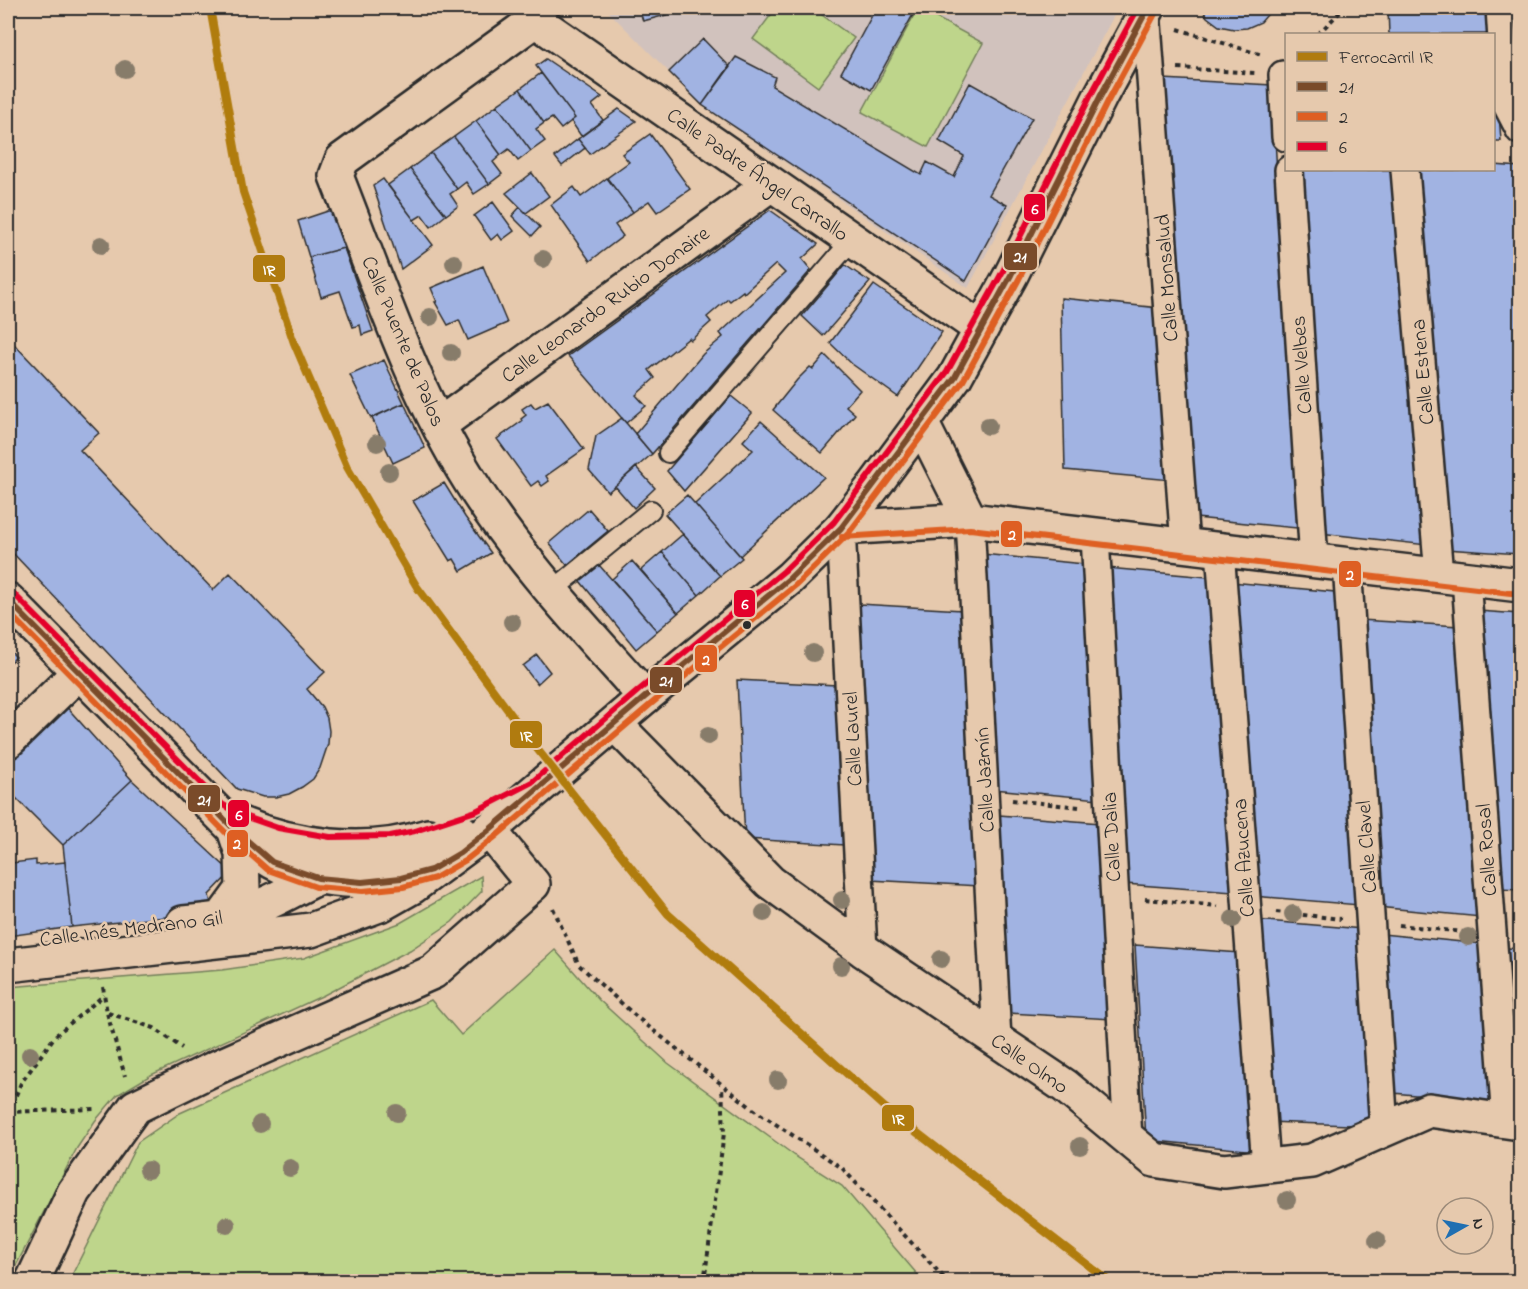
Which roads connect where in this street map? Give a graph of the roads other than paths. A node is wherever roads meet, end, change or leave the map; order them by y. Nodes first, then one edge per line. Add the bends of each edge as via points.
1 (1500, 8) edge
2 (1147, 9) edge
3 (535, 20) joint
4 (1274, 65) road end
5 (1285, 125) edge
6 (1521, 130) edge
7 (1289, 171) edge
8 (1405, 171) edge
9 (771, 184) junction
10 (852, 240) junction
11 (981, 329) junction
12 (921, 422) junction
13 (439, 425) junction
14 (668, 453) dead end
15 (651, 510) dead end
16 (970, 520) junction
17 (840, 528) junction
18 (1095, 536) junction
19 (1185, 546) junction
20 (1220, 550) junction
21 (1314, 561) junction
22 (1347, 564) junction
23 (1453, 577) junction
24 (1521, 585) edge
25 (552, 591) junction
26 (8, 600) edge
27 (79, 672) junction
28 (645, 697) junction
29 (615, 724) junction
30 (8, 741) edge
31 (491, 822) junction
32 (236, 824) junction
33 (460, 853) junction
34 (334, 876) junction
35 (221, 919) junction
36 (288, 932) junction
37 (8, 944) edge
38 (863, 950) junction
39 (8, 965) edge
40 (997, 1040) junction
41 (1513, 1123) edge
42 (1384, 1129) junction
43 (1128, 1139) junction
44 (1266, 1166) junction
45 (32, 1281) edge

1 - 6 street via 1506,103
2 - 11 street
2 - 19 street, Calle Monsalud
3 - 9 street, Calle Padre Ángel Carrallo
3 - 13 street, Calle Puente de Palos via 342,160 336,176 408,359
4 - 5 street
7 - 21 street, Calle Velbes
8 - 23 street, Calle Estena
9 - 10 street, Calle Padre Ángel Carrallo
9 - 13 street, Calle Leonardo Rubio Donaire
10 - 11 street, Calle Padre Ángel Carrallo
10 - 14 lane
11 - 12 street via 955,377
12 - 16 street
12 - 17 street
13 - 25 street, Calle Puente de Palos via 469,481
15 - 25 lane
16 - 17 street
16 - 18 street
16 - 40 street, Calle Jazmín
17 - 28 street via 790,578
17 - 38 street, Calle Laurel
18 - 19 street
18 - 43 street, Calle Dalia
19 - 20 street
20 - 21 street
20 - 44 street, Calle Azucena
21 - 22 street
22 - 23 street
22 - 42 street, Calle Clavel
23 - 24 street
23 - 41 street, Calle Rosal
25 - 28 street, Calle Puente de Palos
26 - 27 street
27 - 30 street
27 - 32 street
28 - 29 street
29 - 31 street via 537,790
29 - 38 street, Calle Olmo via 770,882
31 - 32 street via 391,845 329,846 286,839
31 - 33 street
31 - 34 street via 417,854 353,865
31 - 45 street via 533,884 433,972 135,1107 74,1192
32 - 34 street via 332,864
32 - 35 street via 243,889
33 - 34 street via 431,870 401,878 362,882
33 - 36 street via 382,904 311,930
34 - 35 street, Calle Inés Medrano Gil
34 - 36 street via 341,901 315,921
35 - 37 street, Calle Inés Medrano Gil
36 - 39 street, Calle Inés Medrano Gil
38 - 40 street, Calle Olmo
40 - 43 street, Calle Olmo via 1065,1086
41 - 42 street, Calle Olmo via 1429,1110
42 - 44 street, Calle Olmo via 1312,1161
43 - 44 street, Calle Olmo via 1154,1160 1224,1171

